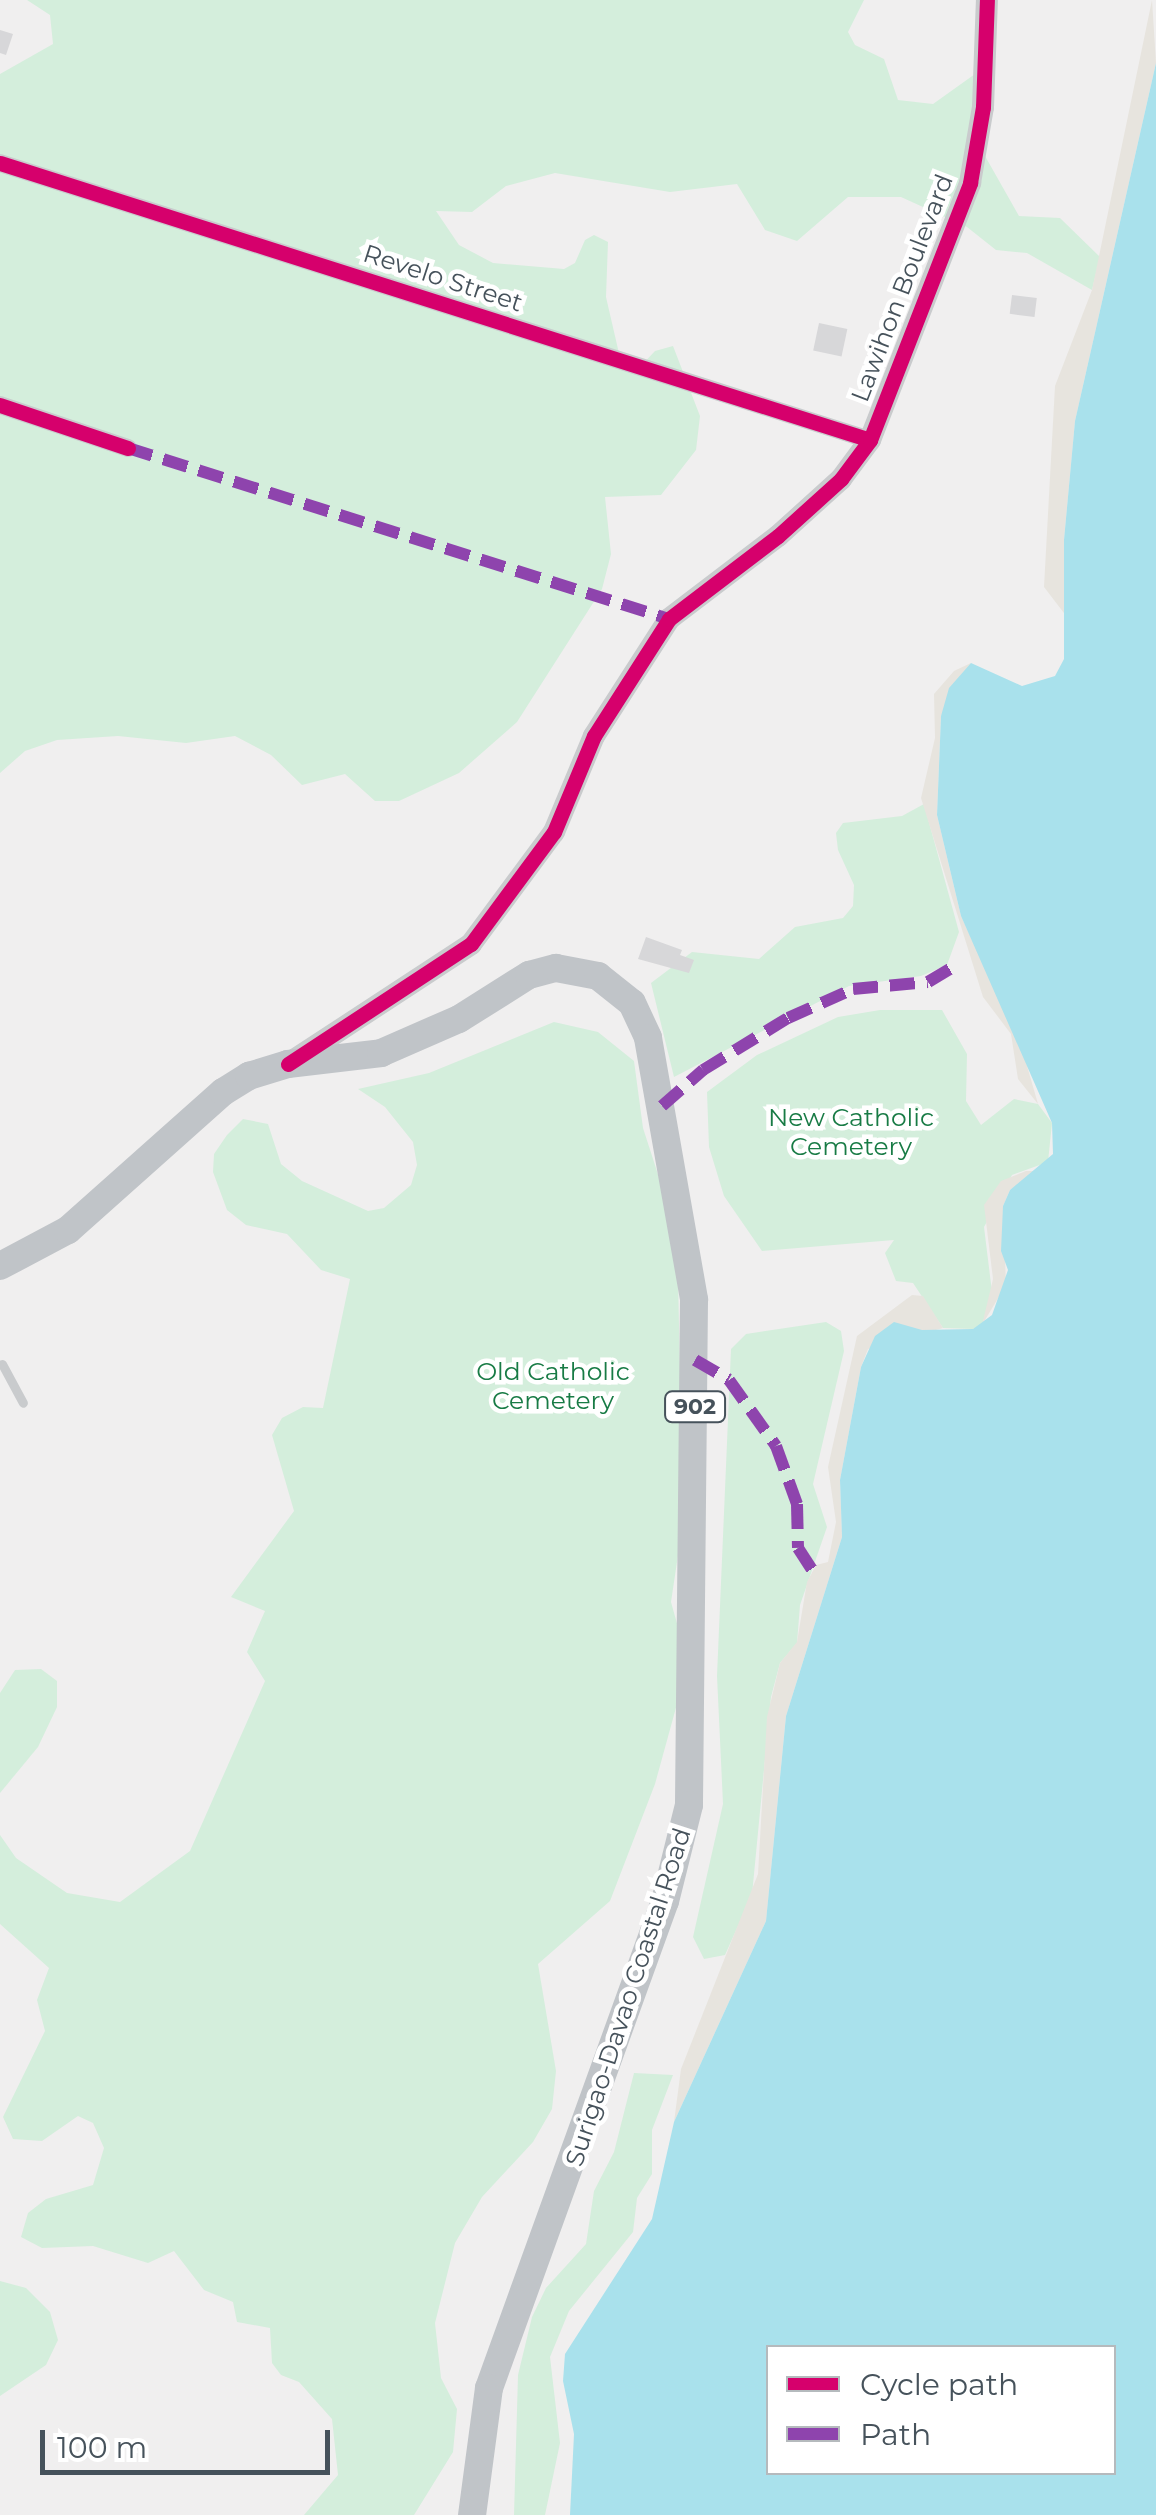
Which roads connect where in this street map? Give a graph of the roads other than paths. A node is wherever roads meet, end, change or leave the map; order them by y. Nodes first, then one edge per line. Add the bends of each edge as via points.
1 (988, 0) edge
2 (0, 163) edge
3 (0, 404) edge
4 (870, 440) junction
5 (128, 448) dead end
6 (288, 1064) junction
7 (0, 1266) edge
8 (2, 1364) edge
9 (23, 1403) dead end
10 (472, 2515) edge

1 - 4 street, Lawihon Boulevard via 983,108 970,183
2 - 4 street, Revelo Street
3 - 5 street
4 - 6 street, Lawihon Boulevard via 841,479 790,525 668,619 594,736 554,832 472,944
6 - 7 highway, Surigao-Davao Coastal Road / 902 via 222,1092 68,1230
6 - 10 highway, Surigao-Davao Coastal Road / 902 via 381,1053 459,1020 529,974 556,968 598,976 632,1003 648,1038 694,1300 692,1765 685,1833 572,2170 488,2388
8 - 9 lane

